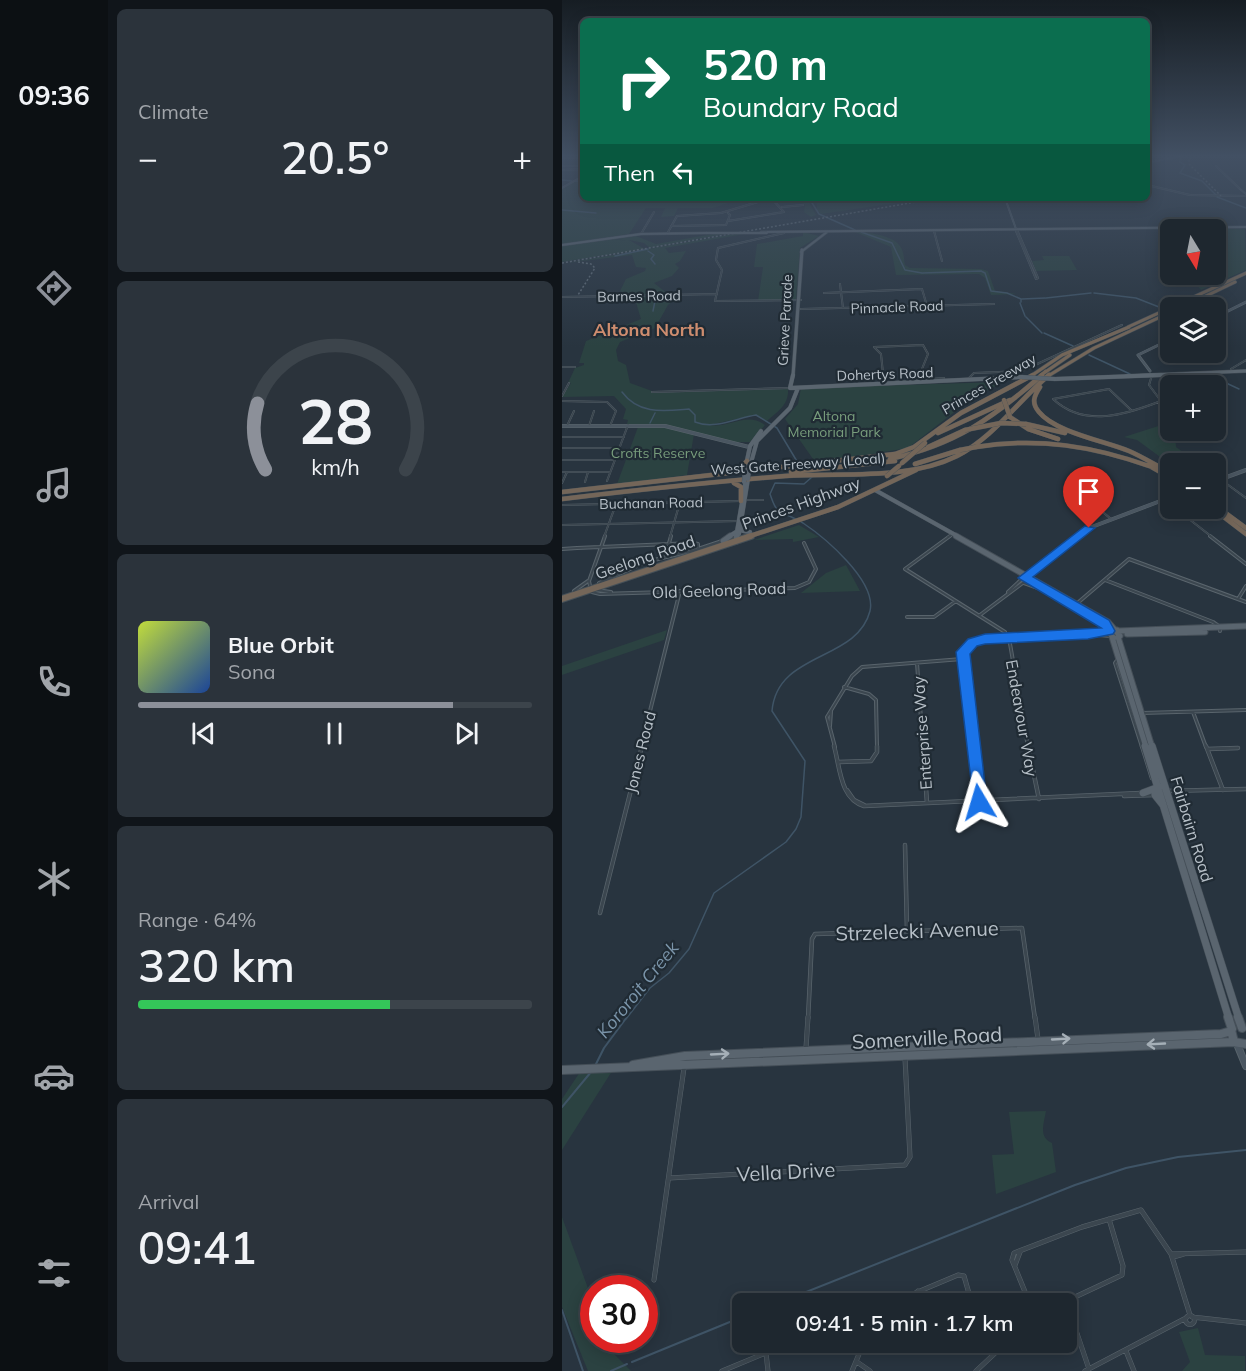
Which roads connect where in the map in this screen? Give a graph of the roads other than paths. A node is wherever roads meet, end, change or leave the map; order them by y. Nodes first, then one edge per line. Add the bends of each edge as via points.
1 (650, 219) edge
2 (675, 219) edge
3 (740, 219) edge
4 (1013, 219) edge
5 (728, 221) joint
6 (1245, 228) edge
7 (1057, 229) junction
8 (903, 230) joint
9 (1017, 230) junction
10 (669, 231) junction
11 (877, 231) joint
12 (935, 231) junction
13 (767, 232) junction
14 (827, 232) junction
15 (641, 234) junction
16 (778, 234) junction
17 (936, 236) joint
18 (620, 237) junction
19 (814, 240) joint
20 (562, 245) edge
21 (942, 261) dead end
22 (1035, 272) dead end
23 (1246, 275) edge
24 (840, 284) dead end
25 (842, 292) junction
26 (824, 293) dead end
27 (717, 295) junction
28 (562, 297) edge
29 (1203, 297) edge
30 (799, 300) junction
31 (1246, 302) edge
32 (994, 304) dead end
33 (927, 306) junction
34 (843, 308) junction
35 (800, 309) junction
36 (1226, 312) edge
37 (1160, 317) edge
38 (1122, 325) dead end
39 (1129, 327) junction
40 (1092, 343) junction
41 (1160, 344) edge
42 (1086, 352) junction
43 (1246, 360) edge
44 (562, 367) edge
45 (575, 367) dead end
46 (1235, 370) junction
47 (1246, 370) edge
48 (1046, 371) junction
49 (980, 373) junction
50 (1149, 373) junction
51 (1022, 376) joint
52 (924, 379) junction
53 (935, 379) junction
54 (972, 379) junction
55 (942, 380) junction
56 (884, 382) junction
57 (890, 382) junction
58 (569, 383) dead end
59 (798, 386) junction
60 (790, 387) junction
61 (652, 392) dead end
62 (562, 396) edge
63 (562, 401) edge
64 (1159, 402) joint
65 (1017, 406) junction
66 (1131, 410) junction
67 (574, 411) dead end
68 (594, 411) dead end
69 (628, 425) junction
70 (562, 426) edge
71 (567, 426) junction
72 (589, 426) junction
73 (610, 426) junction
74 (766, 428) joint
75 (562, 437) edge
76 (624, 437) junction
77 (734, 443) junction
78 (750, 446) junction
79 (562, 448) edge
80 (620, 448) junction
81 (960, 450) junction
82 (956, 456) junction
83 (747, 458) junction
84 (880, 459) junction
85 (562, 460) edge
86 (615, 460) junction
87 (826, 464) junction
88 (1154, 466) junction
89 (846, 467) junction
90 (1160, 468) edge
91 (814, 469) junction
92 (1160, 470) edge
93 (1246, 470) edge
94 (745, 471) junction
95 (797, 471) junction
96 (562, 472) edge
97 (567, 472) junction
98 (588, 472) junction
99 (610, 472) junction
100 (720, 472) junction
101 (887, 476) junction
102 (1226, 477) edge
103 (746, 480) junction
104 (607, 481) dead end
105 (735, 481) junction
106 (585, 482) dead end
107 (562, 483) edge
108 (637, 484) junction
109 (884, 484) junction
110 (1071, 485) dead end
111 (1226, 485) edge
112 (874, 490) junction
113 (865, 494) junction
114 (562, 495) edge
115 (883, 496) junction
116 (1246, 498) edge
117 (763, 500) dead end
118 (743, 501) junction
119 (1160, 501) edge
120 (680, 502) junction
121 (616, 504) junction
122 (562, 505) edge
123 (897, 505) joint
124 (1226, 515) edge
125 (1226, 517) edge
126 (775, 519) dead end
127 (1111, 519) junction
128 (1189, 519) edge
129 (1231, 520) junction
130 (740, 521) junction
131 (675, 522) junction
132 (789, 522) junction
133 (609, 524) junction
134 (562, 525) edge
135 (1246, 527) edge
136 (750, 532) junction
137 (1246, 534) edge
138 (951, 535) junction
139 (736, 536) junction
140 (723, 541) junction
141 (712, 542) junction
142 (688, 543) junction
143 (804, 543) dead end
144 (669, 544) junction
145 (603, 546) junction
146 (577, 548) junction
147 (589, 548) junction
148 (562, 549) edge
149 (694, 550) junction
150 (599, 553) junction
151 (1246, 564) edge
152 (1026, 579) junction
153 (1105, 580) junction
154 (616, 581) junction
155 (591, 586) junction
156 (1246, 586) edge
157 (680, 591) junction
158 (621, 593) junction
159 (562, 597) edge
160 (1004, 597) junction
161 (1238, 599) junction
162 (956, 601) junction
163 (1246, 602) edge
164 (1075, 605) junction
165 (980, 615) junction
166 (907, 616) dead end
167 (1218, 627) junction
168 (1246, 628) edge
169 (1005, 632) dead end
170 (1088, 634) junction
171 (1114, 634) junction
172 (1007, 638) junction
173 (1119, 658) junction
174 (962, 659) junction
175 (918, 662) junction
176 (845, 686) junction
177 (1246, 710) edge
178 (1193, 712) junction
179 (1139, 713) junction
180 (1238, 748) dead end
181 (1207, 749) junction
182 (840, 764) junction
183 (1035, 789) junction
184 (1246, 789) edge
185 (1223, 790) junction
186 (1161, 791) junction
187 (1143, 793) joint
188 (1122, 795) junction
189 (1034, 799) junction
190 (1039, 799) junction
191 (979, 802) junction
192 (927, 803) junction
193 (905, 845) dead end
194 (600, 913) dead end
195 (907, 931) junction
196 (1231, 1030) junction
197 (1244, 1030) edge
198 (1038, 1040) junction
199 (1235, 1042) junction
200 (1246, 1044) edge
201 (905, 1046) junction
202 (1041, 1049) junction
203 (806, 1050) junction
204 (905, 1055) junction
205 (806, 1060) junction
206 (685, 1061) junction
207 (1246, 1066) edge
208 (562, 1070) edge
209 (669, 1178) junction
210 (1108, 1219) junction
211 (1112, 1232) joint
212 (1020, 1252) joint
213 (1246, 1252) edge
214 (1172, 1255) junction
215 (655, 1275) edge
216 (918, 1291) joint
217 (914, 1293) edge
218 (969, 1293) edge
219 (1026, 1293) edge
220 (1077, 1296) edge
221 (1186, 1305) joint
222 (1189, 1318) junction
223 (1246, 1323) edge
224 (1077, 1338) edge
225 (1126, 1351) junction
226 (766, 1353) joint
227 (860, 1353) edge
228 (994, 1354) edge
229 (857, 1362) junction
230 (1087, 1370) edge
231 (722, 1371) edge
232 (768, 1371) edge
233 (852, 1371) edge
234 (870, 1371) edge
235 (976, 1371) edge
236 (1134, 1371) edge

1 - 15 street
2 - 10 street
3 - 5 street
4 - 9 street
5 - 10 street via 724,225
6 - 7 main road
7 - 9 main road
7 - 9 main road
8 - 11 main road
8 - 12 main road
9 - 12 main road
9 - 12 main road
9 - 22 street
10 - 13 main road, bridge
10 - 15 main road
10 - 18 main road
11 - 14 main road
12 - 17 street
13 - 14 main road
13 - 16 main road
14 - 16 main road
14 - 19 main road, Grieve Parade
14 - 30 main road, Grieve Parade via 804,251
15 - 18 main road
16 - 27 street via 718,248 716,260 722,271
17 - 21 street
18 - 20 main road
19 - 30 main road, Grieve Parade via 801,251
23 - 29 highway, Princes Freeway
23 - 39 highway, Princes Freeway
24 - 25 street
25 - 26 street
25 - 33 street via 923,289
25 - 34 street
27 - 28 street, Barnes Road
27 - 30 street, Barnes Road via 718,302
30 - 35 main road, Grieve Parade
30 - 60 main road, Grieve Parade
31 - 36 street
32 - 33 street, Pinnacle Road
33 - 34 street, Pinnacle Road
34 - 35 street, Pinnacle Road
35 - 59 main road, Grieve Parade
37 - 42 highway, Princes Freeway
38 - 49 street via 1022,371
39 - 40 highway, Princes Freeway
39 - 87 highway, Princes Freeway via 1062,355 1028,378 961,413 909,449 878,458
40 - 48 highway, Princes Freeway
40 - 88 highway, bridge via 1014,388 1004,400 1005,409 1010,417 1033,431
41 - 50 street via 1138,355
42 - 65 highway, Princes Freeway via 1049,375
42 - 88 highway via 1037,391 1033,402 1037,411 1061,428 1131,452
43 - 46 street
44 - 45 street
46 - 47 main road, Dohertys Road
46 - 50 main road, Dohertys Road
48 - 91 highway via 997,416 951,442 897,458
48 - 101 highway, bridge via 1003,404 947,427
49 - 54 street via 973,374
49 - 54 street via 973,373
50 - 51 main road, Dohertys Road, bridge
50 - 64 street via 1148,386
51 - 54 main road, Dohertys Road
52 - 53 street
52 - 56 street via 922,369 928,354 924,345 874,347 881,354
52 - 57 street
53 - 55 street
53 - 55 street
54 - 55 main road, Dohertys Road
54 - 56 main road, Dohertys Road
55 - 57 main road, Dohertys Road
56 - 57 main road, Dohertys Road
56 - 59 main road, Dohertys Road
58 - 62 street
59 - 60 main road, Dohertys Road
59 - 74 main road, Grieve Parade via 790,408
60 - 61 street
63 - 73 street via 607,402 616,411
64 - 66 street
65 - 82 highway, West Gate Freeway (Local)
65 - 89 highway via 985,429 954,444 913,457
66 - 66 street via 1099,419 1060,408 1053,399 1109,389
67 - 71 street
68 - 72 street
69 - 73 street
69 - 76 street
69 - 77 street via 671,427
70 - 71 street
71 - 72 street
72 - 73 street
74 - 78 main road, Grieve Parade
75 - 76 street
76 - 80 street
77 - 78 street
77 - 78 street
78 - 83 main road, Grieve Parade
78 - 94 main road, Grieve Parade
79 - 80 street
80 - 86 street
81 - 88 highway, bridge via 1018,440 1058,442
81 - 89 highway via 903,462
81 - 91 highway via 901,466
82 - 91 highway, West Gate Freeway (Local) via 915,467
82 - 109 highway
83 - 94 main road, Grieve Parade
83 - 100 highway via 741,467
84 - 87 highway
84 - 88 highway, bridge via 924,449 965,430 993,424 1026,424 1105,445
84 - 91 highway
85 - 86 street
86 - 99 street
87 - 91 highway, West Gate Freeway (Local)
88 - 90 highway
88 - 92 highway
89 - 91 highway
91 - 95 highway, West Gate Freeway (Local)
91 - 95 highway
93 - 102 street
94 - 95 highway
94 - 100 highway
94 - 103 main road, Grieve Parade, bridge
94 - 114 highway
95 - 105 highway, West Gate Freeway (Local)
95 - 108 highway, West Gate Freeway (Local)
95 - 114 highway
96 - 97 street
97 - 98 street
97 - 107 street
98 - 99 street
98 - 106 street
99 - 104 street
100 - 108 highway
101 - 112 highway
101 - 113 highway
103 - 105 highway
103 - 118 main road, Grieve Parade
105 - 114 highway
105 - 118 highway via 741,487
108 - 114 highway, West Gate Freeway (Local)
109 - 112 highway
109 - 115 highway via 880,489
110 - 127 street
111 - 116 street
112 - 113 highway, Princes Highway
112 - 115 main road
113 - 115 main road
113 - 132 highway, Princes Highway
115 - 123 main road
115 - 138 main road
117 - 118 street, Buchanan Road
118 - 120 street, Buchanan Road
118 - 130 main road, Grieve Parade
119 - 127 street
120 - 121 street, Buchanan Road
120 - 131 street
121 - 122 street, Buchanan Road
121 - 133 street
123 - 138 main road
124 - 129 highway
125 - 129 highway
126 - 130 street
127 - 152 street via 1089,528
128 - 151 street
129 - 135 highway
129 - 137 highway
130 - 131 street
130 - 136 main road via 743,531
130 - 139 main road, Grieve Parade
131 - 133 street
131 - 144 street
132 - 136 highway, Princes Highway
132 - 139 highway, Princes Highway
133 - 134 street
133 - 145 street
136 - 139 highway, Princes Highway
138 - 152 main road
138 - 162 street via 905,569
139 - 140 highway, Geelong Road
139 - 154 highway, Geelong Road
140 - 141 street
140 - 149 highway, Geelong Road
141 - 142 street
141 - 149 street
142 - 144 street
142 - 149 street via 697,544
143 - 157 street, Old Geelong Road via 816,568 804,585 784,589
144 - 145 street
145 - 146 street
145 - 147 street
145 - 150 street
146 - 147 street
146 - 148 street
147 - 150 street
149 - 155 highway, Geelong Road
150 - 155 street
152 - 160 street
152 - 160 street
152 - 164 main road
152 - 164 main road
153 - 161 street via 1129,559
153 - 164 street
153 - 167 street
154 - 155 highway, Geelong Road
154 - 158 street via 609,589
155 - 158 street, Old Geelong Road via 596,594
155 - 159 highway, Geelong Road
155 - 159 highway, Geelong Road
156 - 161 street
157 - 158 street, Old Geelong Road
157 - 194 street, Jones Road
160 - 165 street
161 - 163 street
162 - 165 street
162 - 166 street via 934,617
164 - 171 main road via 1105,623
165 - 169 street
167 - 168 main road
167 - 171 main road
167 - 171 main road
170 - 171 street
170 - 171 street
170 - 172 street
171 - 173 main road, Fairbairn Road
171 - 179 main road, Fairbairn Road
172 - 174 street via 974,644
172 - 183 street, Endeavour Way
173 - 179 main road, Fairbairn Road
173 - 186 street via 1115,663 1150,776
174 - 175 street
174 - 191 street
175 - 176 street via 866,665 854,672
175 - 192 street, Enterprise Way
176 - 182 street via 831,708 830,727
176 - 182 street via 876,700 877,752 871,761
177 - 178 street
178 - 179 street
178 - 181 street
179 - 186 main road, Fairbairn Road
179 - 186 main road, Fairbairn Road
180 - 181 street
181 - 185 street
182 - 192 street via 852,802 867,806
183 - 189 street, Endeavour Way
183 - 190 street, Endeavour Way
184 - 185 street
185 - 186 street
186 - 187 main road
186 - 188 street
186 - 196 main road, Fairbairn Road
186 - 197 main road, Fairbairn Road
187 - 188 street
188 - 190 street
189 - 190 street
189 - 191 street
191 - 192 street
193 - 195 street
195 - 198 street, Strzelecki Avenue via 1022,928
195 - 203 street, Strzelecki Avenue via 812,936
196 - 197 main road, Somerville Road
198 -> 196 main road, Somerville Road via 1221,1034
196 - 199 main road, Fairbairn Road
198 - 201 main road, Somerville Road
198 - 202 street, Strzelecki Avenue
199 - 200 main road, Somerville Road
199 -> 202 main road, Somerville Road
199 - 207 street
201 - 203 main road, Somerville Road
201 - 204 street, Vella Drive
202 - 204 main road, Somerville Road
203 - 205 street, Strzelecki Avenue
206 -> 203 main road, Somerville Road
204 - 205 main road, Somerville Road
204 - 209 street, Vella Drive via 910,1157 905,1165
205 - 206 main road, Somerville Road
206 - 208 main road, Somerville Road
206 - 209 street
209 - 215 street
210 - 211 street
210 - 212 street
210 - 214 street via 1141,1210
211 - 220 street via 1124,1269 1122,1275
212 - 219 street via 1015,1267
213 - 214 street
214 - 221 street
216 - 217 street
216 - 218 street via 961,1275
221 - 222 street
222 - 223 street
222 - 225 street
224 - 230 street
225 - 230 street
225 - 236 street
226 - 231 street
226 - 232 street
227 - 229 street
228 - 235 street
229 - 233 street
229 - 234 street

